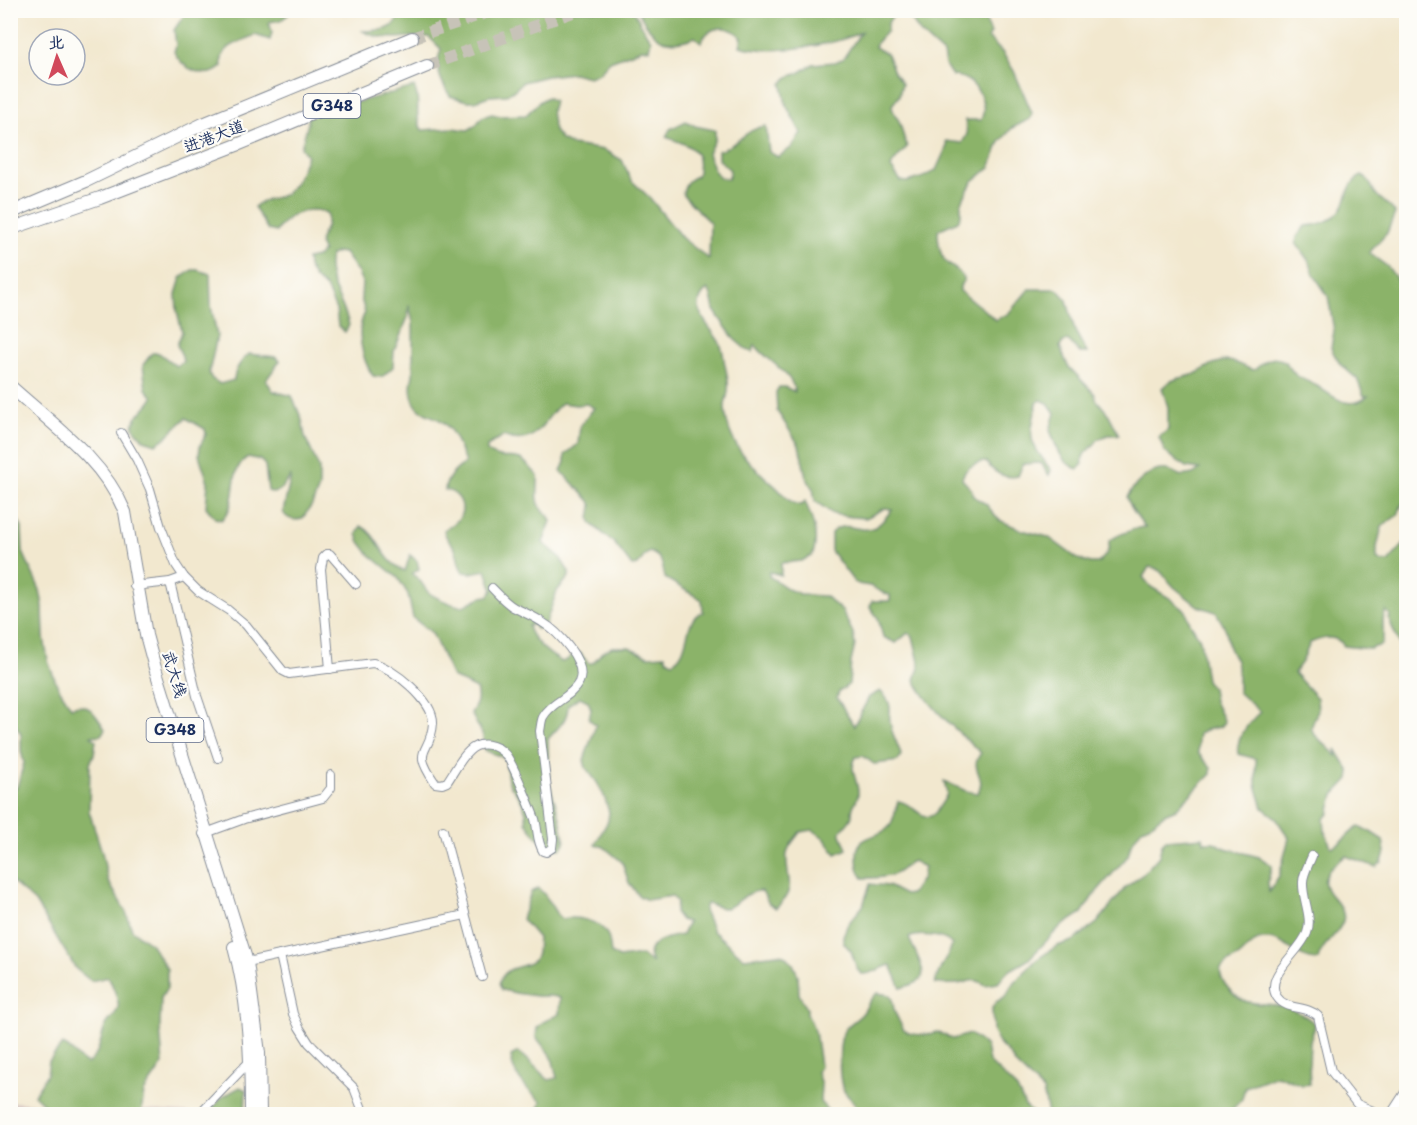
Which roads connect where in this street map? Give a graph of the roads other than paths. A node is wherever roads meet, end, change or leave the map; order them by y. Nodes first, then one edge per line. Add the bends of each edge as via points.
1 (412, 38) tunnel mouth
2 (427, 66) tunnel mouth
3 (10, 213) edge
4 (10, 229) edge
5 (10, 386) edge
6 (10, 394) edge
7 (121, 433) dead end
8 (184, 577) junction
9 (170, 582) junction
10 (356, 584) dead end
11 (135, 586) junction
12 (492, 588) dead end
13 (330, 669) junction
14 (218, 758) dead end
15 (331, 775) dead end
16 (443, 830) dead end
17 (204, 834) junction
18 (1312, 856) dead end
19 (465, 915) junction
20 (280, 955) junction
21 (243, 963) junction
22 (482, 977) dead end
23 (255, 1057) junction
24 (1407, 1091) edge
25 (199, 1114) edge
26 (251, 1114) edge
27 (260, 1114) edge
28 (364, 1114) edge
29 (1380, 1114) edge
30 (1390, 1114) edge

1 - 3 highway, 进港大道 / G348 via 203,124
2 - 4 highway, 进港大道 / G348 via 237,145
5 - 11 highway, 武大线 / G348 via 91,460 118,494 125,512
6 - 11 highway, 武大线 / G348 via 89,465 113,496 121,513
7 - 8 street via 150,489 165,537
8 - 9 street
8 - 13 street via 246,625 283,671 289,674
9 - 11 street
9 - 14 street via 197,696
10 - 13 street via 330,554 323,558
11 - 17 highway, 武大线 / G348
12 - 13 street via 512,606 544,622 567,644 580,669 580,680 571,694 543,717 540,731 554,839 549,851 540,846 534,817 507,756 495,746 478,745 469,751 447,782 435,783 422,757 432,714 417,692 382,665
15 - 17 street via 331,788 322,798
16 - 19 street
17 - 21 highway, 武大线 / G348
18 - 29 street via 1302,882 1308,931 1275,976 1273,986 1283,1003 1318,1016 1331,1071 1357,1104
19 - 20 street
19 - 22 street
20 - 21 street
20 - 28 street via 299,1027 309,1043 354,1088
21 - 23 highway, 武大线 / G348
23 - 25 street
23 - 26 highway, 武大线 / G348
23 - 27 highway, 武大线 / G348
24 - 30 street

